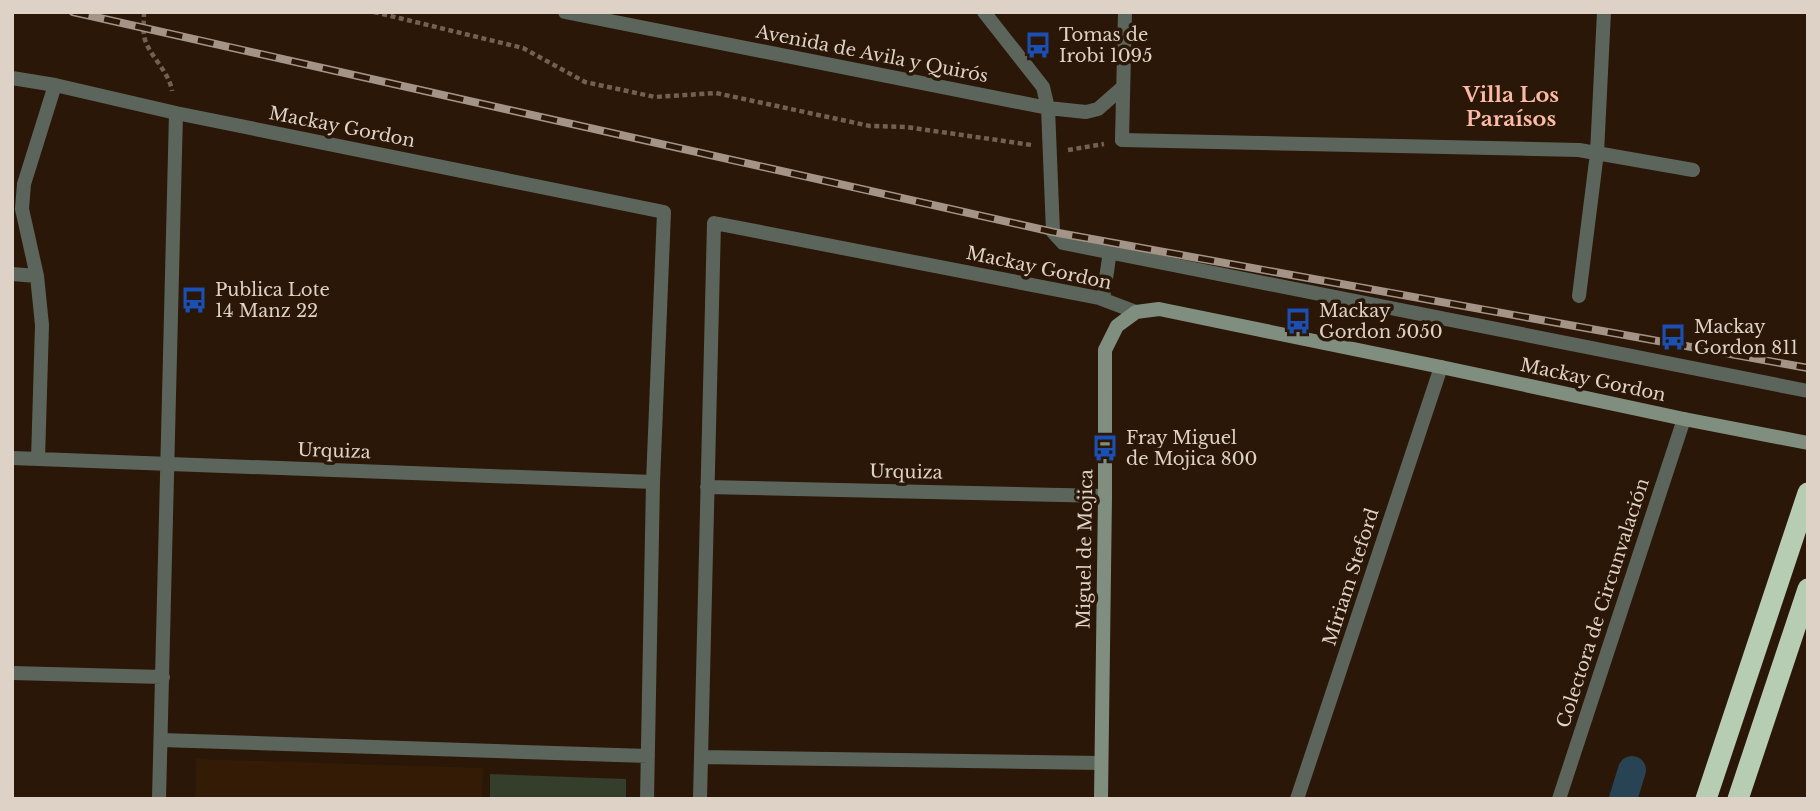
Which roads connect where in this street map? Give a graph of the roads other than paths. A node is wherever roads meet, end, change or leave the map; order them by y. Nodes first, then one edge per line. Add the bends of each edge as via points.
1 (565, 12) edge
2 (984, 12) edge
3 (1125, 12) edge
4 (1604, 12) edge
5 (12, 78) edge
6 (55, 85) junction
7 (1123, 87) junction
8 (1048, 108) junction
9 (176, 113) junction
10 (1597, 153) junction
11 (1693, 170) dead end
12 (1110, 251) junction
13 (12, 274) edge
14 (37, 276) junction
15 (1579, 296) dead end
16 (1103, 299) junction
17 (1136, 312) junction
18 (1441, 367) junction
19 (1808, 391) edge
20 (1684, 419) junction
21 (1808, 443) edge
22 (12, 458) edge
23 (38, 459) junction
24 (166, 464) junction
25 (653, 482) junction
26 (707, 487) junction
27 (1808, 493) edge
28 (1105, 496) junction
29 (1808, 589) edge
30 (12, 673) edge
31 (163, 677) junction
32 (161, 740) junction
33 (648, 756) junction
34 (702, 757) junction
35 (1101, 763) junction
36 (159, 799) edge
37 (647, 799) edge
38 (700, 799) edge
39 (1101, 799) edge
40 (1297, 799) edge
41 (1559, 799) edge
42 (1706, 799) edge
43 (1738, 799) edge

1 - 8 street, Avenida de Avila y Quirós
2 - 8 street via 1043,87
3 - 7 street
4 - 10 street
5 - 6 street, Mackay Gordon
6 - 9 street, Mackay Gordon
6 - 14 street via 24,184 22,209
7 - 8 street, Avenida de Avila y Quirós via 1098,109
7 - 10 street via 1122,140
8 - 12 street via 1053,232 1063,243
9 - 24 street
9 - 25 street, Mackay Gordon via 664,212
10 - 11 street
10 - 15 street
12 - 16 street
12 - 19 street
13 - 14 street
14 - 23 street via 42,324
16 - 17 street, Mackay Gordon
16 - 26 street, Mackay Gordon via 713,223
17 - 18 main road, Mackay Gordon via 1159,309
17 - 28 main road, Miguel de Mojica via 1117,326 1105,350
18 - 20 main road, Mackay Gordon
18 - 40 street, Miriam Steford
20 - 21 main road, Mackay Gordon
20 - 41 street, Colectora de Circunvalación
22 - 23 street, Urquiza
23 - 24 street, Urquiza
24 - 25 street, Urquiza
24 - 31 street
25 - 33 street
26 - 28 street, Urquiza
26 - 34 street
27 - 42 highway
28 - 35 main road, Miguel de Mojica
29 - 43 highway
30 - 31 street
31 - 32 street
32 - 33 street
32 - 36 street
33 - 37 street
34 - 35 street
34 - 38 street
35 - 39 main road, Miguel de Mojica

